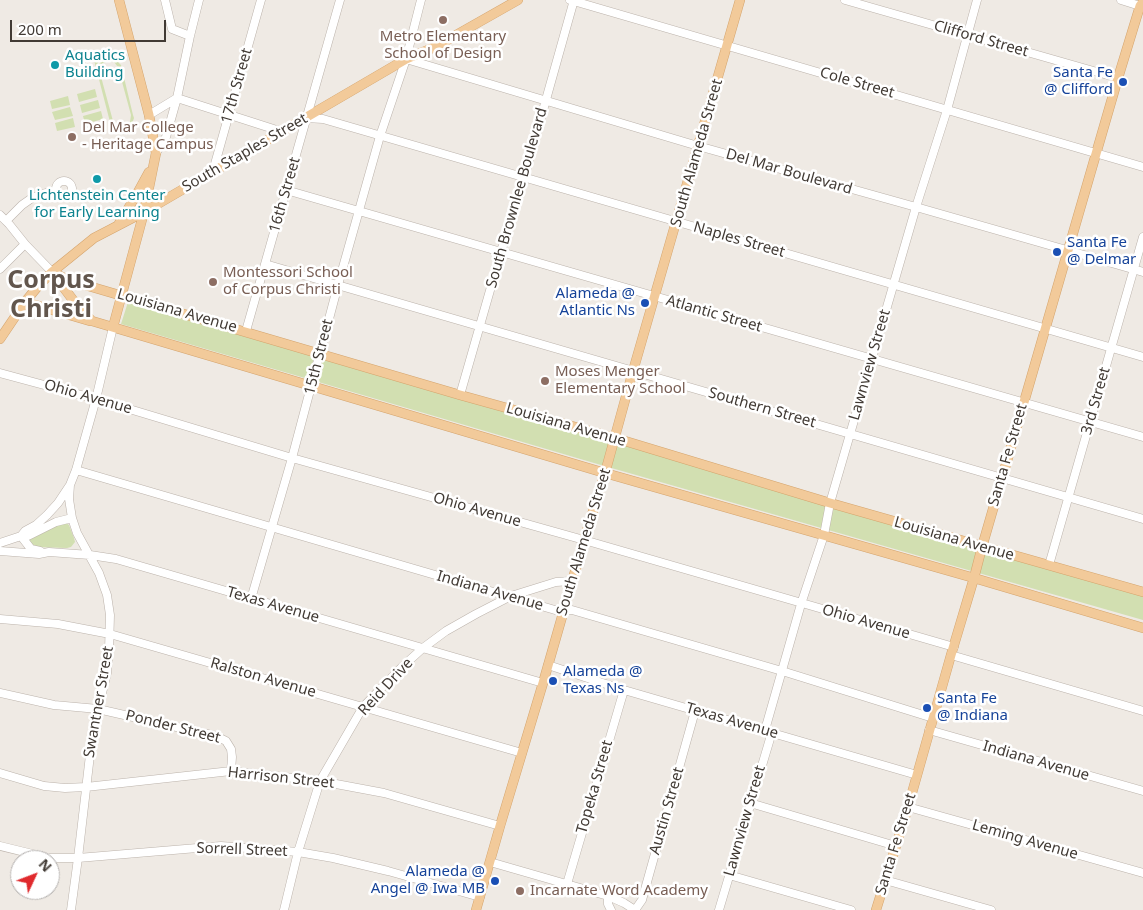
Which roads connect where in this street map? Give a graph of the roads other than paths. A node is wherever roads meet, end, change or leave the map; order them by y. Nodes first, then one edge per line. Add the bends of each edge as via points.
1 (119, 0) edge
2 (165, 0) edge
3 (199, 0) edge
4 (262, 0) edge
5 (340, 0) edge
6 (421, 0) edge
7 (518, 0) edge
8 (572, 0) edge
9 (740, 0) edge
10 (845, 0) edge
11 (977, 0) edge
12 (1121, 0) edge
13 (1141, 2) edge
14 (966, 35) junction
15 (190, 36) junction
16 (728, 46) junction
17 (406, 58) junction
18 (1118, 78) junction
19 (177, 98) junction
20 (545, 100) junction
21 (947, 110) junction
22 (229, 114) junction
23 (149, 115) junction
24 (306, 118) junction
25 (283, 132) junction
26 (380, 136) junction
27 (698, 146) junction
28 (156, 153) junction
29 (1096, 153) junction
30 (154, 163) junction
31 (1143, 167) edge
32 (213, 171) junction
33 (524, 178) junction
34 (286, 190) junction
35 (56, 192) dead end
36 (916, 207) junction
37 (359, 211) junction
38 (144, 212) junction
39 (3, 218) edge
40 (677, 222) junction
41 (118, 225) junction
42 (1143, 237) edge
43 (25, 244) junction
44 (1068, 250) junction
45 (501, 252) junction
46 (265, 264) junction
47 (0, 268) edge
48 (1133, 270) junction
49 (52, 272) junction
50 (1143, 272) edge
51 (338, 285) junction
52 (893, 285) junction
53 (122, 295) junction
54 (654, 296) junction
55 (25, 302) junction
56 (92, 321) junction
57 (480, 326) junction
58 (113, 327) junction
59 (1046, 329) junction
60 (246, 331) junction
61 (0, 339) edge
62 (1111, 348) junction
63 (319, 354) junction
64 (1143, 357) edge
65 (872, 359) junction
66 (633, 371) junction
67 (0, 373) edge
68 (312, 386) junction
69 (460, 395) junction
70 (96, 399) junction
71 (1024, 403) junction
72 (1090, 422) junction
73 (851, 434) junction
74 (614, 438) junction
75 (1143, 438) edge
76 (292, 458) junction
77 (76, 470) junction
78 (605, 473) junction
79 (1002, 478) junction
80 (70, 484) junction
81 (1068, 497) junction
82 (830, 503) junction
83 (72, 518) junction
84 (1143, 519) edge
85 (272, 528) junction
86 (824, 535) junction
87 (21, 536) junction
88 (584, 540) junction
89 (0, 543) edge
90 (982, 547) junction
91 (0, 551) edge
92 (49, 552) junction
93 (90, 555) junction
94 (1049, 565) junction
95 (974, 578) junction
96 (572, 581) junction
97 (1143, 592) edge
98 (510, 596) junction
99 (251, 599) junction
100 (801, 604) junction
101 (564, 610) junction
102 (0, 619) edge
103 (1143, 628) edge
104 (110, 634) junction
105 (423, 648) junction
106 (952, 651) junction
107 (548, 665) junction
108 (782, 671) junction
109 (544, 683) junction
110 (624, 690) junction
111 (0, 693) edge
112 (363, 707) junction
113 (98, 709) junction
114 (696, 710) junction
115 (1143, 711) edge
116 (933, 718) junction
117 (930, 730) junction
118 (768, 731) junction
119 (522, 753) junction
120 (231, 771) junction
121 (0, 773) edge
122 (917, 775) junction
123 (320, 780) junction
124 (86, 787) junction
125 (1143, 791) edge
126 (750, 803) junction
127 (908, 806) junction
128 (500, 826) junction
129 (0, 846) edge
130 (896, 846) junction
131 (298, 852) junction
132 (78, 858) junction
133 (490, 862) junction
134 (1143, 873) edge
135 (730, 875) junction
136 (885, 880) junction
137 (567, 884) junction
138 (608, 896) junction
139 (480, 897) junction
140 (71, 910) edge
141 (284, 910) edge
142 (476, 910) edge
143 (611, 910) edge
144 (635, 910) edge
145 (718, 910) edge
146 (851, 910) edge
147 (876, 910) edge
148 (991, 910) edge

1 - 23 main road
2 - 15 street via 172,29
3 - 15 street
4 - 22 street, 17th Street
5 - 24 street, 16th Street
6 - 17 street, 15th Street
7 - 17 main road, South Staples Street via 435,47
8 - 16 street, Cole Street
8 - 20 street, South Brownlee Boulevard
9 - 16 main road, South Alameda Street
10 - 14 street, Clifford Street
11 - 14 street, Lawnview Street
12 - 13 street
13 - 18 main road, Santa Fe Street
14 - 18 street, Clifford Street
14 - 21 street, Lawnview Street
15 - 19 street
16 - 21 street, Cole Street
16 - 27 main road, South Alameda Street
17 - 20 street, Del Mar Boulevard
17 - 24 main road, South Staples Street
17 - 26 street, 15th Street
18 - 29 main road, Santa Fe Street
19 - 22 street
19 - 23 street
19 - 28 street via 166,137
20 - 27 street, Del Mar Boulevard
20 - 33 street, South Brownlee Boulevard
21 - 29 street, Cole Street
21 - 36 street, Lawnview Street
22 - 25 street
22 - 32 street, 17th Street
23 - 28 main road
24 - 25 main road, South Staples Street
24 - 26 street, Naples Street via 323,119
24 - 34 street, 16th Street
25 - 32 main road, South Staples Street
26 - 33 street, Naples Street
26 - 37 street, 15th Street
27 - 36 street, Del Mar Boulevard
27 - 40 main road, South Alameda Street
28 - 30 main road
29 - 31 street, Cole Street
29 - 44 main road, Santa Fe Street
30 - 38 main road
30 - 41 main road
32 - 38 main road, South Staples Street
33 - 40 street, Naples Street
33 - 45 street, South Brownlee Boulevard
34 - 37 street, Atlantic Street
34 - 46 street, 16th Street
35 - 39 street via 32,198
36 - 44 street, Del Mar Boulevard
36 - 52 street, Lawnview Street
37 - 45 street, Atlantic Street
37 - 51 street, 15th Street
38 - 41 main road, South Staples Street
38 - 53 main road
39 - 43 street
40 - 52 street, Naples Street
40 - 54 main road, South Alameda Street
41 - 49 main road, South Staples Street via 94,238
42 - 48 street, 3rd Street
43 - 47 street
43 - 49 street
44 - 48 street, Del Mar Boulevard
44 - 59 main road, Santa Fe Street
45 - 54 street, Atlantic Street
45 - 57 street, South Brownlee Boulevard
46 - 51 street, Southern Street
46 - 60 street, 16th Street
48 - 50 street, Del Mar Boulevard
48 - 62 street, 3rd Street
49 - 53 main road, Louisiana Avenue via 68,280
49 - 55 main road, South Staples Street
49 - 56 main road
51 - 57 street, Southern Street
51 - 63 street, 15th Street
52 - 59 street, Naples Street
52 - 65 street, Lawnview Street
53 - 58 main road
53 - 60 main road, Louisiana Avenue
54 - 65 street, Atlantic Street
54 - 66 main road, South Alameda Street
55 - 56 main road
55 - 61 main road, South Staples Street
56 - 58 main road
57 - 66 street, Southern Street
57 - 69 street, South Brownlee Boulevard
58 - 68 main road
58 - 70 street, Swantner Street
59 - 62 street, Naples Street
59 - 71 main road, Santa Fe Street
60 - 63 main road, Louisiana Avenue
62 - 64 street, Naples Street
62 - 72 street, 3rd Street
63 - 68 street, 15th Street
63 - 69 main road, Louisiana Avenue
65 - 71 street, Atlantic Street
65 - 73 street, Lawnview Street
66 - 73 street, Southern Street
66 - 74 main road, South Alameda Street
67 - 70 street, Ohio Avenue
68 - 76 street, 15th Street
68 - 78 main road
69 - 74 main road, Louisiana Avenue
70 - 76 street, Ohio Avenue
70 - 77 street, Swantner Street
71 - 72 street, Atlantic Street
71 - 79 main road, Santa Fe Street
72 - 75 street, Atlantic Street
72 - 81 street, 3rd Street
73 - 79 street, Southern Street
73 - 82 street, Lawnview Street
74 - 78 main road, South Alameda Street
74 - 82 main road, Louisiana Avenue
76 - 85 street, 15th Street
76 - 88 street, Ohio Avenue
77 - 80 street, Swantner Street
77 - 85 street, Indiana Avenue
78 - 86 main road
78 - 88 main road, South Alameda Street
79 - 81 street, Southern Street
79 - 90 main road, Santa Fe Street
80 - 83 street, Swantner Street
80 - 87 street via 47,516
81 - 84 street, Southern Street
81 - 94 street, 3rd Street
82 - 86 street, Lawnview Street
82 - 90 main road, Louisiana Avenue
83 - 87 street
83 - 93 street, Swantner Street
85 - 98 street, Indiana Avenue
85 - 99 street, 15th Street
86 - 95 main road
86 - 100 street, Lawnview Street
87 - 89 street
87 - 92 street via 31,549
88 - 96 main road, South Alameda Street
88 - 100 street, Ohio Avenue
90 - 94 main road, Louisiana Avenue
90 - 95 main road, Santa Fe Street
91 - 92 street, Texas Avenue
92 - 93 street, Texas Avenue
93 - 99 street, Texas Avenue via 116,559
93 - 104 street, Swantner Street via 106,595
94 - 97 main road, Louisiana Avenue
95 - 103 main road
95 - 106 main road, Santa Fe Street
96 - 98 street, Reid Drive via 556,582
96 - 101 main road, South Alameda Street
98 - 101 street, Indiana Avenue
98 - 105 street, Reid Drive via 446,631
99 - 105 street, Texas Avenue
100 - 106 street, Ohio Avenue
100 - 108 street, Lawnview Street
101 - 107 main road, South Alameda Street
101 - 108 street, Indiana Avenue
102 - 104 street, Ralston Avenue via 58,624
104 - 112 street, Ralston Avenue
104 - 113 street, Swantner Street via 107,673
105 - 109 street, Texas Avenue
105 - 112 street, Reid Drive
106 - 115 street, Ohio Avenue
106 - 116 main road, Santa Fe Street
107 - 109 main road, South Alameda Street
107 - 110 street, Texas Avenue
108 - 116 street, Indiana Avenue
108 - 118 street, Lawnview Street
109 - 119 main road, South Alameda Street
110 - 114 street, Texas Avenue
110 - 137 street, Topeka Street
111 - 113 street, Ponder Street via 54,705
112 - 119 street, Ralston Avenue
112 - 123 street, Reid Drive
113 - 120 street, Ponder Street via 216,736 226,741 231,749
113 - 124 street, Swantner Street
114 - 118 street, Texas Avenue
114 - 144 street, Austin Street via 642,900
116 - 117 main road, Santa Fe Street
117 - 122 main road, Santa Fe Street
117 - 125 street, Indiana Avenue
118 - 122 street, Texas Avenue
118 - 126 street, Lawnview Street
119 - 128 main road, South Alameda Street
120 - 123 street, Harrison Street
120 - 124 street, Harrison Street
121 - 124 street, Harrison Street via 44,786
122 - 127 main road, Santa Fe Street
123 - 128 street, Harrison Street via 384,793
123 - 131 street, Reid Drive
124 - 132 street, Swantner Street
126 - 130 street
126 - 135 street, Lawnview Street
127 - 130 main road, Santa Fe Street
127 - 134 street, Leming Avenue
128 - 133 main road, South Alameda Street
129 - 132 street, Sorrell Street via 49,858
130 - 136 main road, Santa Fe Street
131 - 132 street, Sorrell Street via 220,846
131 - 139 street, Sorrell Street via 388,871
131 - 141 street, Reid Drive
132 - 140 street, Swantner Street
133 - 137 street
133 - 139 main road, South Alameda Street
135 - 145 street, Lawnview Street
135 - 146 street
136 - 147 main road, Santa Fe Street
136 - 148 street
137 - 138 street
138 - 143 street
138 - 144 street
139 - 142 main road, South Alameda Street

